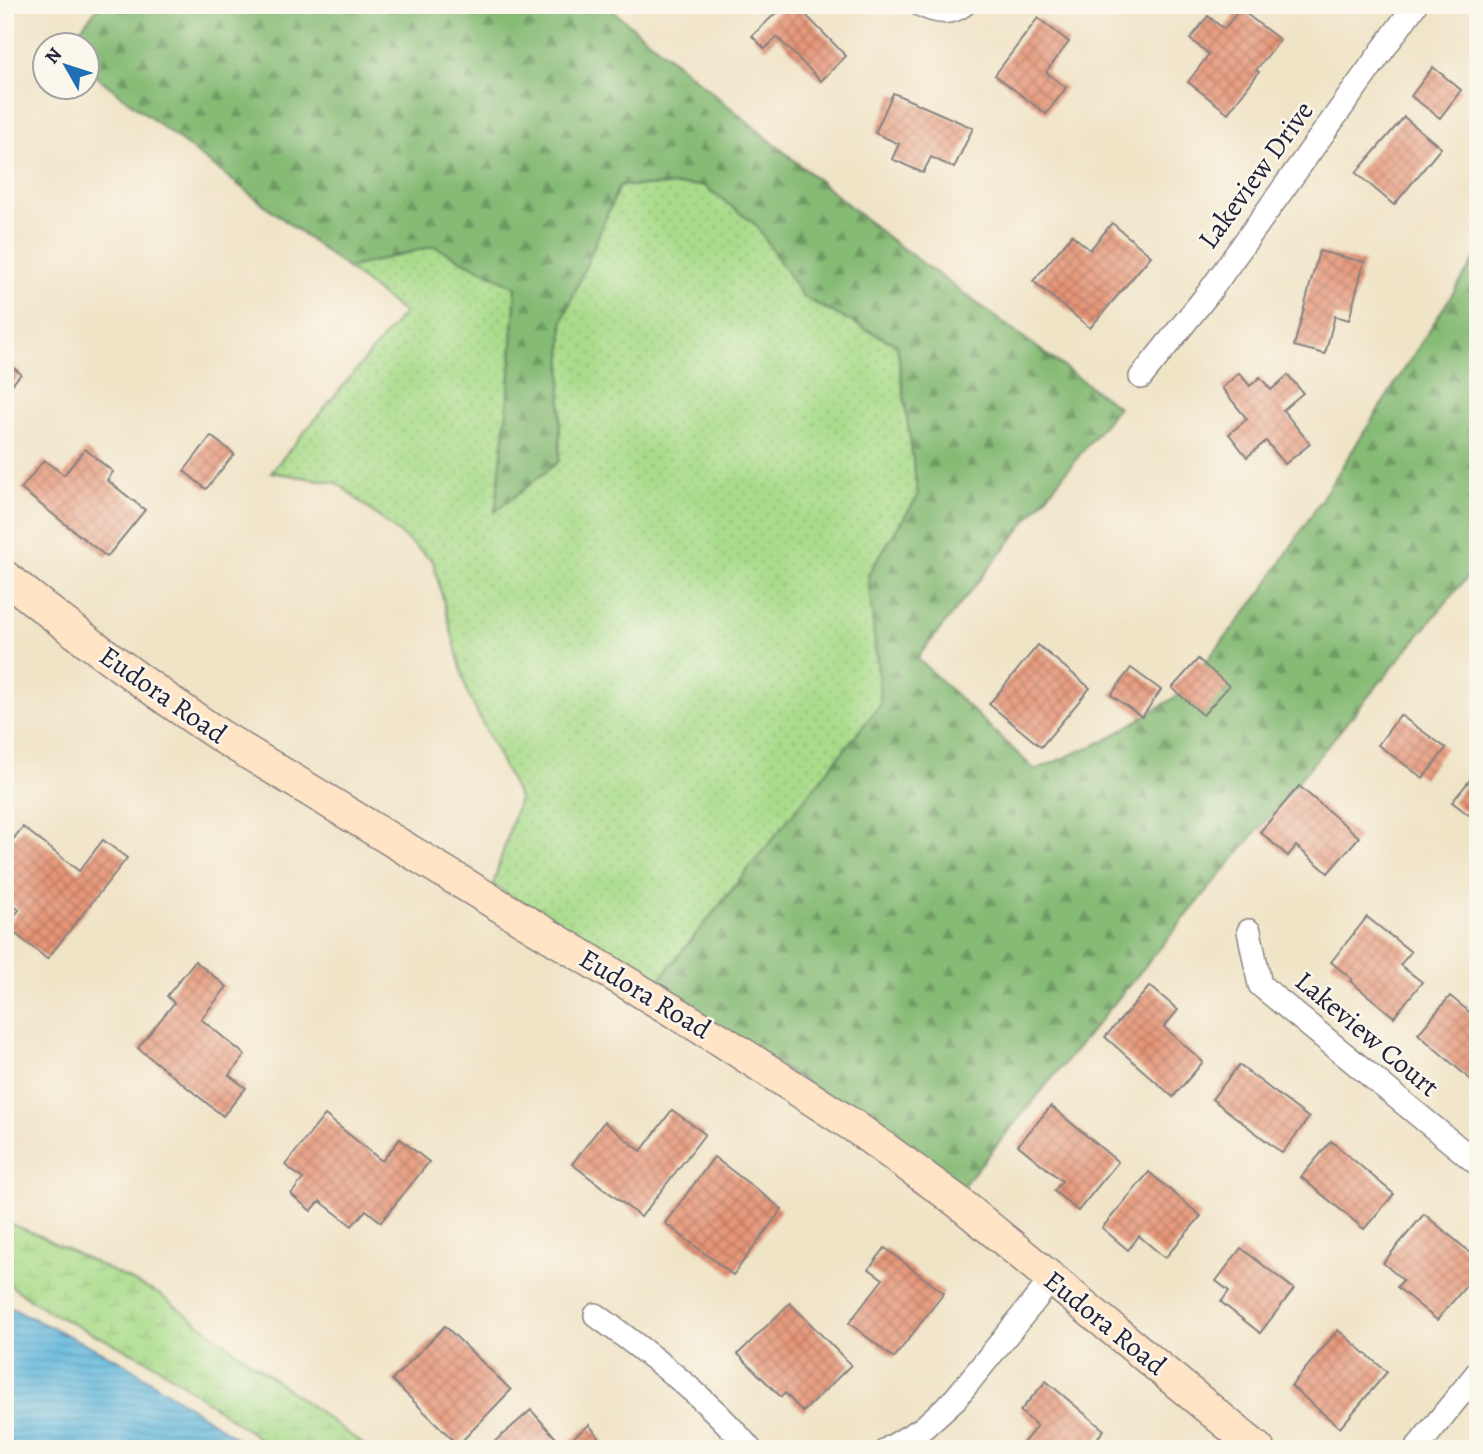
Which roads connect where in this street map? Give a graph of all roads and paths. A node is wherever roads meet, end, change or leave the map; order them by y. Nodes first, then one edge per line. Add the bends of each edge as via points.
1 (921, 5) edge
2 (964, 5) edge
3 (1415, 5) edge
4 (1141, 377) dead end
5 (5, 577) edge
6 (1249, 931) dead end
7 (1478, 1164) edge
8 (1052, 1279) junction
9 (596, 1315) dead end
10 (1478, 1372) edge
11 (750, 1449) edge
12 (888, 1449) edge
13 (1258, 1449) edge
14 (1416, 1449) edge

1 - 2 street via 936,12 956,11
3 - 4 street, Lakeview Drive via 1207,295
5 - 8 street, Eudora Road via 151,689 222,737 721,1040 855,1127 957,1201
6 - 7 street, Lakeview Court via 1260,985
8 - 12 street via 955,1399 923,1428
8 - 13 street, Eudora Road
9 - 11 street via 676,1375 728,1422
10 - 14 street

